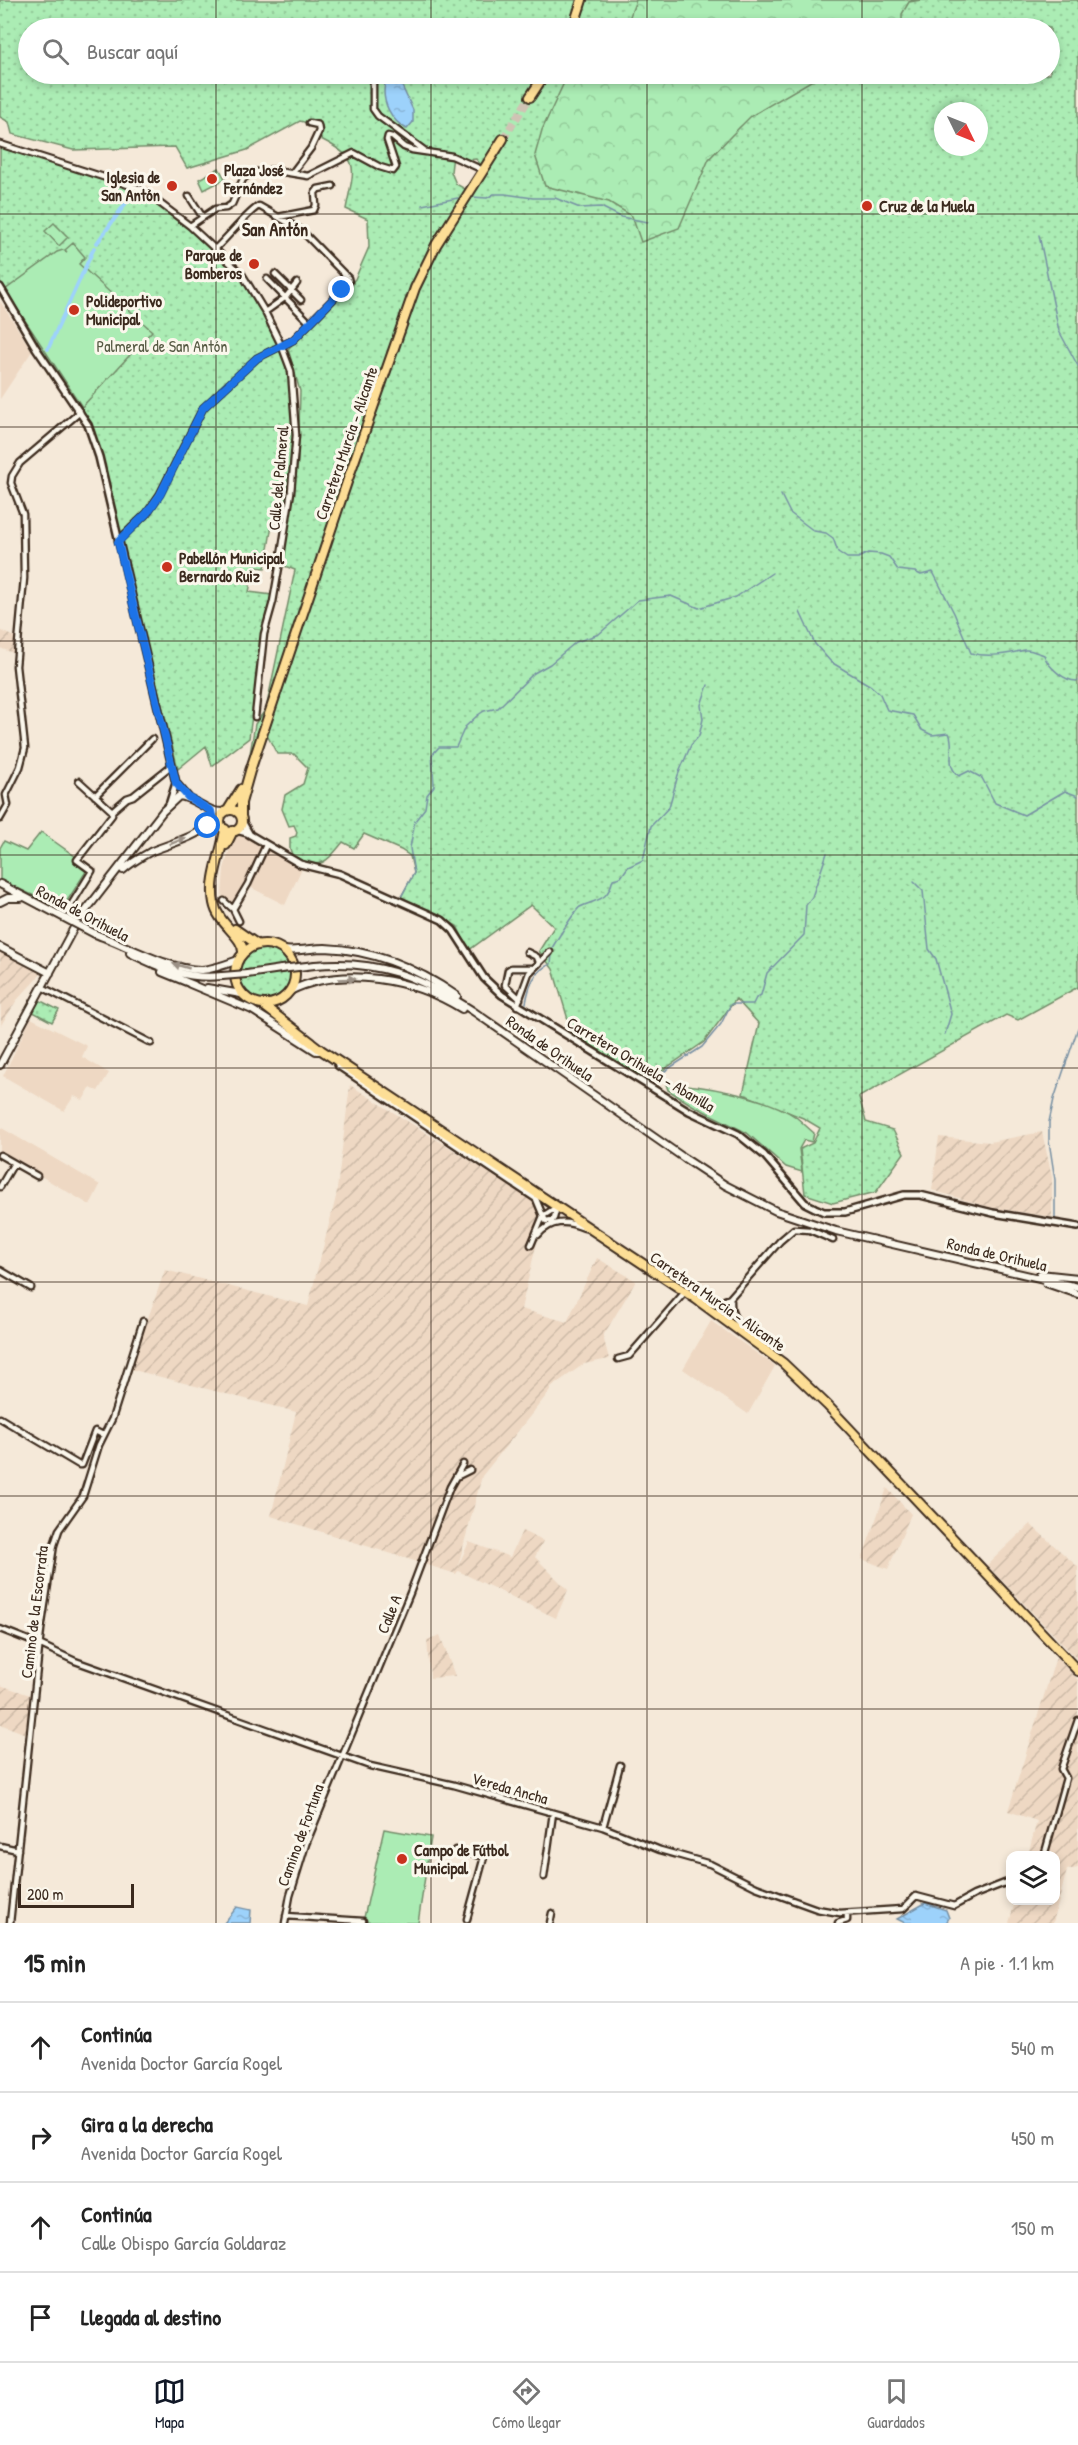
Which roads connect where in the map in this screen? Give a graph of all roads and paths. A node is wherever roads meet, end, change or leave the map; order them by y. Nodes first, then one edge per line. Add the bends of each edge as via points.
1 (582, 0) edge
2 (576, 18) edge
3 (373, 84) edge
4 (538, 84) edge
5 (530, 97) tunnel mouth
6 (309, 123) dead end
7 (503, 139) tunnel mouth
8 (0, 144) edge
9 (426, 152) junction
10 (483, 170) junction
11 (292, 173) junction
12 (333, 186) dead end
13 (189, 196) dead end
14 (202, 216) junction
15 (278, 217) junction
16 (190, 226) junction
17 (215, 249) junction
18 (275, 274) dead end
19 (267, 279) dead end
20 (297, 284) dead end
21 (0, 287) edge
22 (290, 289) junction
23 (286, 297) junction
24 (301, 300) dead end
25 (265, 312) junction
26 (310, 323) junction
27 (282, 347) junction
28 (80, 412) junction
29 (118, 542) junction
30 (255, 717) dead end
31 (152, 739) dead end
32 (172, 765) junction
33 (250, 771) junction
34 (79, 781) dead end
35 (176, 783) junction
36 (95, 796) junction
37 (188, 797) junction
38 (169, 805) junction
39 (112, 811) junction
40 (211, 811) junction
41 (226, 811) junction
42 (241, 818) junction
43 (0, 819) edge
44 (208, 826) junction
45 (229, 829) junction
46 (251, 836) junction
47 (142, 840) junction
48 (266, 845) junction
49 (152, 852) junction
50 (113, 878) junction
51 (0, 884) edge
52 (28, 899) junction
53 (224, 901) dead end
54 (0, 902) edge
55 (233, 909) junction
56 (239, 921) dead end
57 (77, 922) junction
58 (95, 934) junction
59 (258, 945) junction
60 (0, 947) edge
61 (283, 950) junction
62 (125, 951) junction
63 (527, 952) dead end
64 (550, 952) dead end
65 (240, 957) junction
66 (56, 959) junction
67 (539, 962) junction
68 (36, 966) junction
69 (532, 968) junction
70 (50, 973) junction
71 (44, 984) junction
72 (190, 984) junction
73 (290, 991) junction
74 (241, 994) junction
75 (284, 998) junction
76 (520, 999) junction
77 (263, 1005) junction
78 (517, 1006) junction
79 (285, 1023) junction
80 (512, 1039) junction
81 (152, 1043) dead end
82 (319, 1051) junction
83 (337, 1063) junction
84 (0, 1065) edge
85 (555, 1069) junction
86 (0, 1155) edge
87 (14, 1163) junction
88 (37, 1176) dead end
89 (0, 1187) edge
90 (557, 1207) junction
91 (543, 1216) junction
92 (552, 1220) junction
93 (547, 1226) junction
94 (1078, 1227) edge
95 (602, 1237) junction
96 (833, 1240) dead end
97 (952, 1257) junction
98 (982, 1264) junction
99 (0, 1270) edge
100 (1078, 1278) edge
101 (672, 1283) junction
102 (1078, 1287) edge
103 (31, 1288) dead end
104 (737, 1291) junction
105 (685, 1292) junction
106 (1078, 1294) edge
107 (731, 1301) junction
108 (717, 1314) junction
109 (143, 1322) dead end
110 (773, 1355) junction
111 (618, 1359) dead end
112 (0, 1418) edge
113 (103, 1435) junction
114 (463, 1464) dead end
115 (470, 1470) dead end
116 (453, 1480) junction
117 (0, 1629) edge
118 (41, 1645) junction
119 (1078, 1671) edge
120 (1078, 1720) edge
121 (343, 1757) junction
122 (620, 1765) dead end
123 (553, 1813) junction
124 (603, 1827) junction
125 (0, 1846) edge
126 (18, 1850) junction
127 (455, 1850) dead end
128 (1045, 1851) edge
129 (544, 1877) dead end
130 (1006, 1883) edge
131 (552, 1913) dead end
132 (847, 1913) junction
133 (286, 1916) junction
134 (467, 1919) dead end
135 (363, 1921) dead end
136 (10, 1923) edge
137 (285, 1923) edge
138 (550, 1923) edge
139 (838, 1923) edge

1 - 2 highway
3 - 9 street via 373,109 378,116
4 - 5 highway
6 - 11 street via 318,125 319,130
7 - 10 highway, Carretera Murcia - Alicante
8 - 16 street, Calle del Palmeral via 141,189
9 - 10 street via 452,156
9 - 11 street via 404,147 388,136 396,167 393,171 354,153 313,175
10 - 33 highway, Carretera Murcia - Alicante via 436,244 415,288
11 - 14 street via 250,173 243,179 232,204
12 - 15 street via 318,189 314,210
13 - 14 street
14 - 16 street
15 - 17 street via 259,206 253,208
15 - 26 street via 312,239 349,280
16 - 17 street, Calle del Palmeral
17 - 25 street, Calle del Palmeral via 242,274
18 - 22 street
19 - 23 street
20 - 22 street
21 - 28 street
22 - 23 street
22 - 24 street
23 - 25 street
23 - 26 street
25 - 27 street, Calle del Palmeral
26 - 27 street
27 - 29 street via 257,358 203,408 160,495
27 - 30 street, Calle del Palmeral via 291,371 296,435 291,492 264,634
28 - 29 street via 99,457
28 - 43 street via 20,464 12,476 23,514 24,578 16,666 25,748 6,795 8,806
29 - 32 street
31 - 36 street
32 - 35 street
32 - 39 street
33 - 41 highway, Carretera Murcia - Alicante
33 - 42 highway, Carretera Murcia - Alicante
34 - 36 street
35 - 37 street
35 - 38 street
36 - 39 street
37 - 38 main road via 180,796
37 - 40 main road
38 - 47 main road
39 - 57 street via 77,860 92,871 68,910 68,917
40 - 41 main road
40 - 44 main road via 213,820
41 - 42 highway via 237,812
41 - 45 highway via 221,819
42 - 45 highway
42 - 46 street, Carretera Orihuela - Abanilla
44 - 45 main road
49 -> 44 main road
45 - 46 street, Carretera Orihuela - Abanilla
45 - 59 highway via 219,903 233,927
45 - 65 highway via 215,876 214,903 224,924 242,943
46 - 48 street, Carretera Orihuela - Abanilla
47 - 49 main road via 144,849
47 - 50 main road
48 - 55 street
48 - 78 street, Carretera Orihuela - Abanilla via 300,864 340,874 442,920 453,930 484,978
49 - 50 main road
50 - 57 main road
51 - 52 main road, Ronda de Orihuela
52 - 54 main road via 14,897
52 - 58 main road, Ronda de Orihuela, bridge
53 - 55 street
55 - 56 street
57 - 66 main road
58 - 62 main road, Ronda de Orihuela
65 -> 58 main road via 209,969 194,969
59 - 61 highway via 274,945
59 - 65 highway
60 - 68 main road
61 - 73 highway via 295,969
61 - 80 main road via 345,950 401,964 445,988
62 - 72 main road
62 - 80 main road, Ronda de Orihuela, bridge via 178,974 206,978 315,965 373,966 418,979 455,999
63 - 67 street
64 - 67 street
65 - 74 highway via 234,974
66 - 68 main road via 47,967
66 - 70 main road
67 - 69 street
68 - 70 main road
68 - 71 main road via 43,974
69 - 76 street
69 - 76 street via 508,970 505,985
70 - 71 main road
71 - 81 street
71 - 84 main road
72 - 74 main road
72 - 82 main road via 252,1010
73 - 75 highway
73 -> 85 main road via 349,978 381,980 431,992
74 - 77 highway
75 - 77 highway
75 - 79 highway via 281,1013
76 - 78 street
77 - 79 highway, Carretera Murcia - Alicante
78 - 94 street, Carretera Orihuela - Abanilla via 689,1111 738,1134 764,1155 805,1203 824,1212 845,1212 904,1195 920,1195 993,1213
79 - 82 highway, Carretera Murcia - Alicante
80 - 85 main road, Ronda de Orihuela
82 - 83 highway, Carretera Murcia - Alicante
83 - 90 highway, Carretera Murcia - Alicante
83 - 91 street via 536,1199
85 - 97 main road, Ronda de Orihuela via 752,1199 836,1231
86 - 87 street
87 - 88 street
87 - 89 street
90 - 91 street
90 - 92 street
90 - 95 highway, Carretera Murcia - Alicante
91 - 92 street via 546,1221
91 - 93 street via 531,1245
92 - 93 street
93 - 95 street via 568,1222
95 - 101 highway, Carretera Murcia - Alicante
96 - 104 street via 810,1230 794,1229
97 - 98 main road, Ronda de Orihuela
97 - 100 main road
98 - 102 main road, Ronda de Orihuela
98 - 106 main road
99 - 103 street
101 - 104 street via 715,1304 726,1301
101 - 105 highway, Carretera Murcia - Alicante
104 - 107 street
105 - 108 highway, Carretera Murcia - Alicante
105 - 111 street via 634,1352
107 - 108 street
107 - 110 street via 731,1312 739,1325
108 - 110 highway, Carretera Murcia - Alicante
109 - 113 street, Camino de la Escorrata via 112,1419
110 - 119 highway, Carretera Murcia - Alicante via 827,1405
112 - 113 street via 79,1465 85,1460 95,1431
113 - 118 street, Camino de la Escorrata via 83,1496 56,1538
114 - 116 street, Calle A
115 - 116 street
116 - 121 street, Calle A
117 - 118 street, Vereda Ancha
118 - 121 street, Vereda Ancha via 75,1661
118 - 126 street, Camino de la Escorrata
120 - 128 street via 1061,1769 1066,1778
121 - 123 street, Vereda Ancha
121 - 133 street, Camino de Fortuna via 305,1847
122 - 124 street
123 - 124 street, Vereda Ancha
123 - 129 street
124 - 132 street, Vereda Ancha via 660,1850 710,1864 787,1899 826,1912
125 - 126 street
126 - 136 street, Camino de la Escorrata
127 - 134 street via 484,1857
130 - 132 street, Vereda Ancha via 954,1906 915,1896 903,1909
131 - 138 street
132 - 139 street via 847,1920
133 - 135 street
133 - 137 street, Camino de Fortuna

